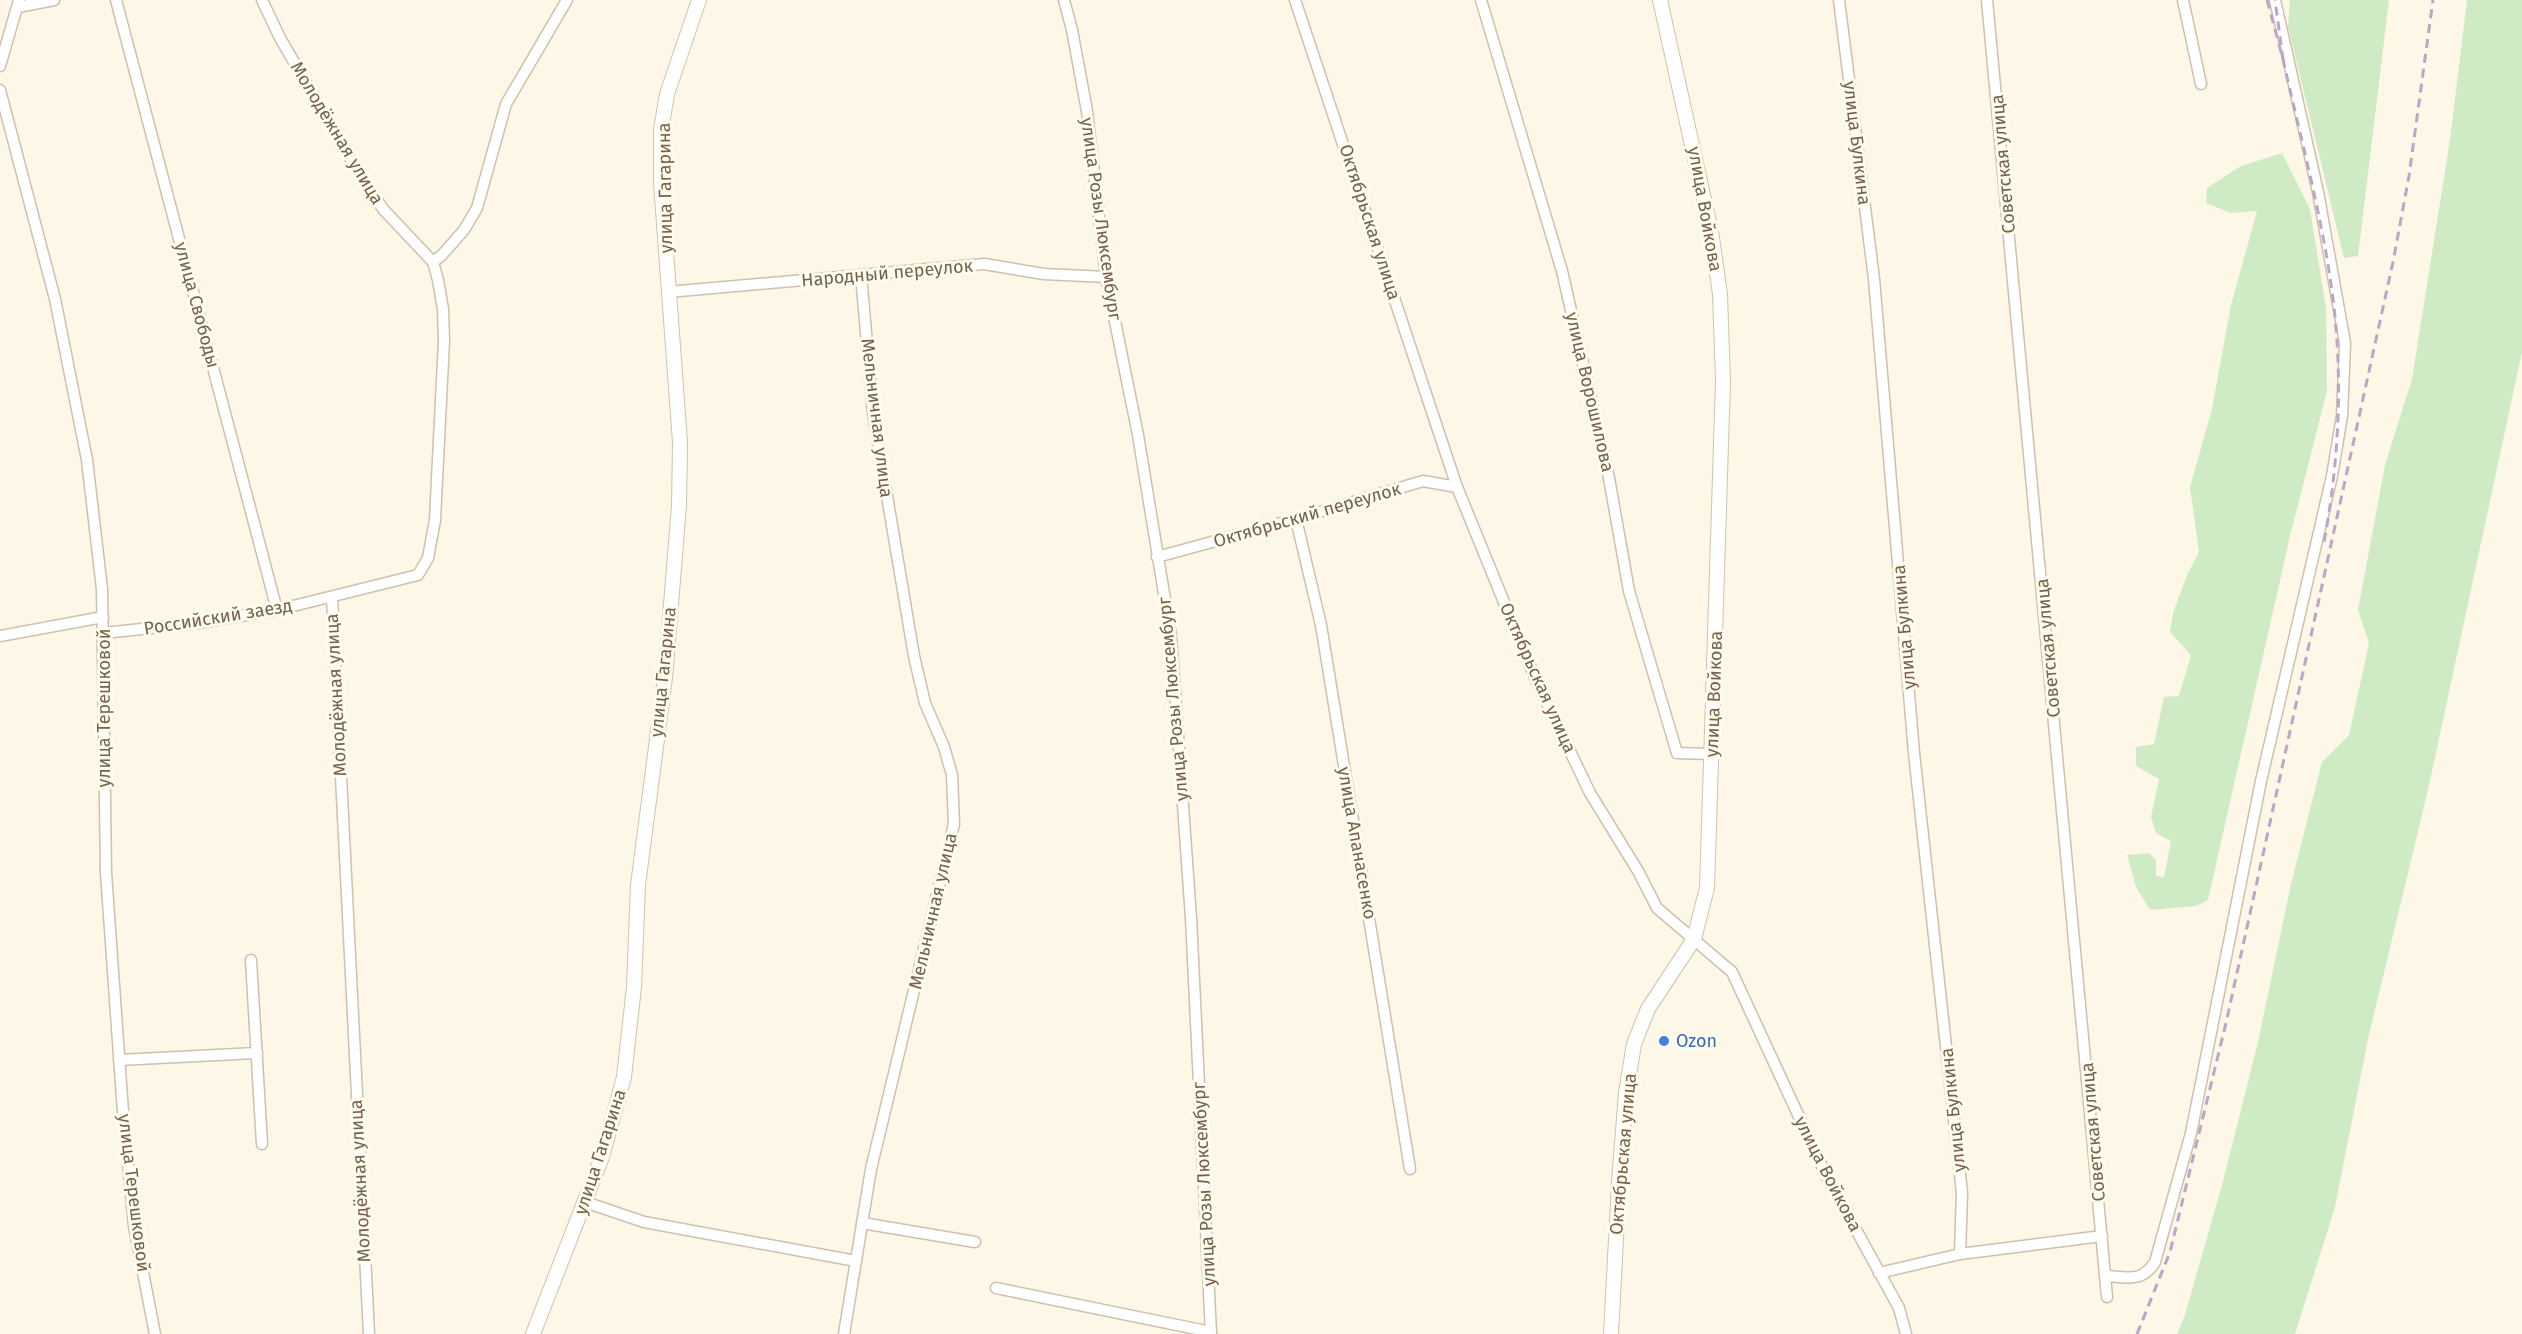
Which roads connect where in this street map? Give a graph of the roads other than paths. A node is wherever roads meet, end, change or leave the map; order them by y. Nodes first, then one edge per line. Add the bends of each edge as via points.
1 (54, 0) edge
2 (116, 0) edge
3 (262, 0) edge
4 (567, 0) edge
5 (699, 0) edge
6 (1064, 0) edge
7 (1295, 0) edge
8 (1481, 0) edge
9 (1660, 0) edge
10 (1839, 0) edge
11 (1987, 0) edge
12 (2183, 0) edge
13 (2275, 0) edge
14 (18, 3) edge
15 (0, 66) edge
16 (2201, 84) dead end
17 (0, 90) edge
18 (433, 262) junction
19 (861, 275) junction
20 (1106, 277) junction
21 (668, 292) junction
22 (1457, 487) junction
23 (1296, 519) junction
24 (1157, 557) junction
25 (332, 597) junction
26 (277, 610) junction
27 (103, 617) junction
28 (104, 633) junction
29 (0, 636) edge
30 (1712, 754) junction
31 (1694, 939) junction
32 (251, 960) dead end
33 (257, 1053) junction
34 (119, 1060) junction
35 (262, 1144) dead end
36 (1410, 1169) dead end
37 (585, 1202) junction
38 (862, 1223) junction
39 (2102, 1236) junction
40 (975, 1242) dead end
41 (1960, 1254) junction
42 (856, 1261) junction
43 (1879, 1273) junction
44 (2106, 1276) junction
45 (996, 1288) dead end
46 (2107, 1297) dead end
47 (1211, 1333) edge
48 (155, 1334) edge
49 (369, 1334) edge
50 (533, 1334) edge
51 (844, 1334) edge
52 (1611, 1334) edge
53 (1906, 1334) edge

1 - 14 street
2 - 26 street, улица Свободы
3 - 18 street, Молодёжная улица via 280,38 382,209
4 - 18 street via 506,104 477,208 464,231
5 - 21 main road, улица Гагарина via 667,94 661,130
6 - 20 street, улица Розы Люксембург via 1087,111
7 - 22 street, Октябрьская улица
8 - 30 street, улица Ворошилова via 1562,271 1610,478 1629,591 1677,753
9 - 30 main road, улица Войкова via 1711,231 1720,294 1723,381
10 - 41 street, улица Булкина via 1874,279 1914,753 1962,1193
11 - 39 street, Советская улица
12 - 16 street
13 - 44 street via 2318,192 2345,343 2342,416 2332,476 2257,803 2191,1133 2155,1262 2148,1273 2136,1277
14 - 15 street
17 - 27 street, улица Терешковой via 55,299 84,448
18 - 25 street, Молодёжная улица via 443,309 444,340 435,519 428,558 418,575
19 - 20 street, Народный переулок via 984,264 1044,274
19 - 21 street, Народный переулок
19 - 38 street, Мельничная улица via 873,413 914,656 925,703 952,775 954,824 871,1169
20 - 24 street, улица Розы Люксембург via 1138,435
21 - 37 main road, улица Гагарина via 680,442 679,506 665,678 638,885 624,1077
22 - 23 street, Октябрьский переулок via 1423,481
22 - 31 street, Октябрьская улица via 1535,678 1590,793 1657,908
23 - 24 street, Октябрьский переулок
23 - 36 street, улица Апанасенко via 1323,637
24 - 47 street, улица Розы Люксембург via 1171,636 1190,906
25 - 26 street, Российский заезд
25 - 49 street, Молодёжная улица
26 - 28 street, Российский заезд
27 - 28 street, улица Терешковой
27 - 29 street
28 - 34 street, улица Терешковой via 106,873
30 - 31 main road, улица Войкова via 1707,891
31 - 43 street, улица Войкова via 1732,972 1826,1175
31 - 52 main road, Октябрьская улица via 1648,1009 1634,1044 1626,1093
32 - 33 street
33 - 34 street
33 - 35 street
34 - 48 street, улица Терешковой via 134,1226
37 - 42 street via 644,1222
37 - 50 main road, улица Гагарина
38 - 40 street
38 - 42 street, Мельничная улица
39 - 41 street
39 - 44 street, Советская улица
41 - 43 street
42 - 51 street, Мельничная улица
43 - 53 street, улица Войкова via 1899,1308
44 - 46 street, Советская улица
45 - 47 street

